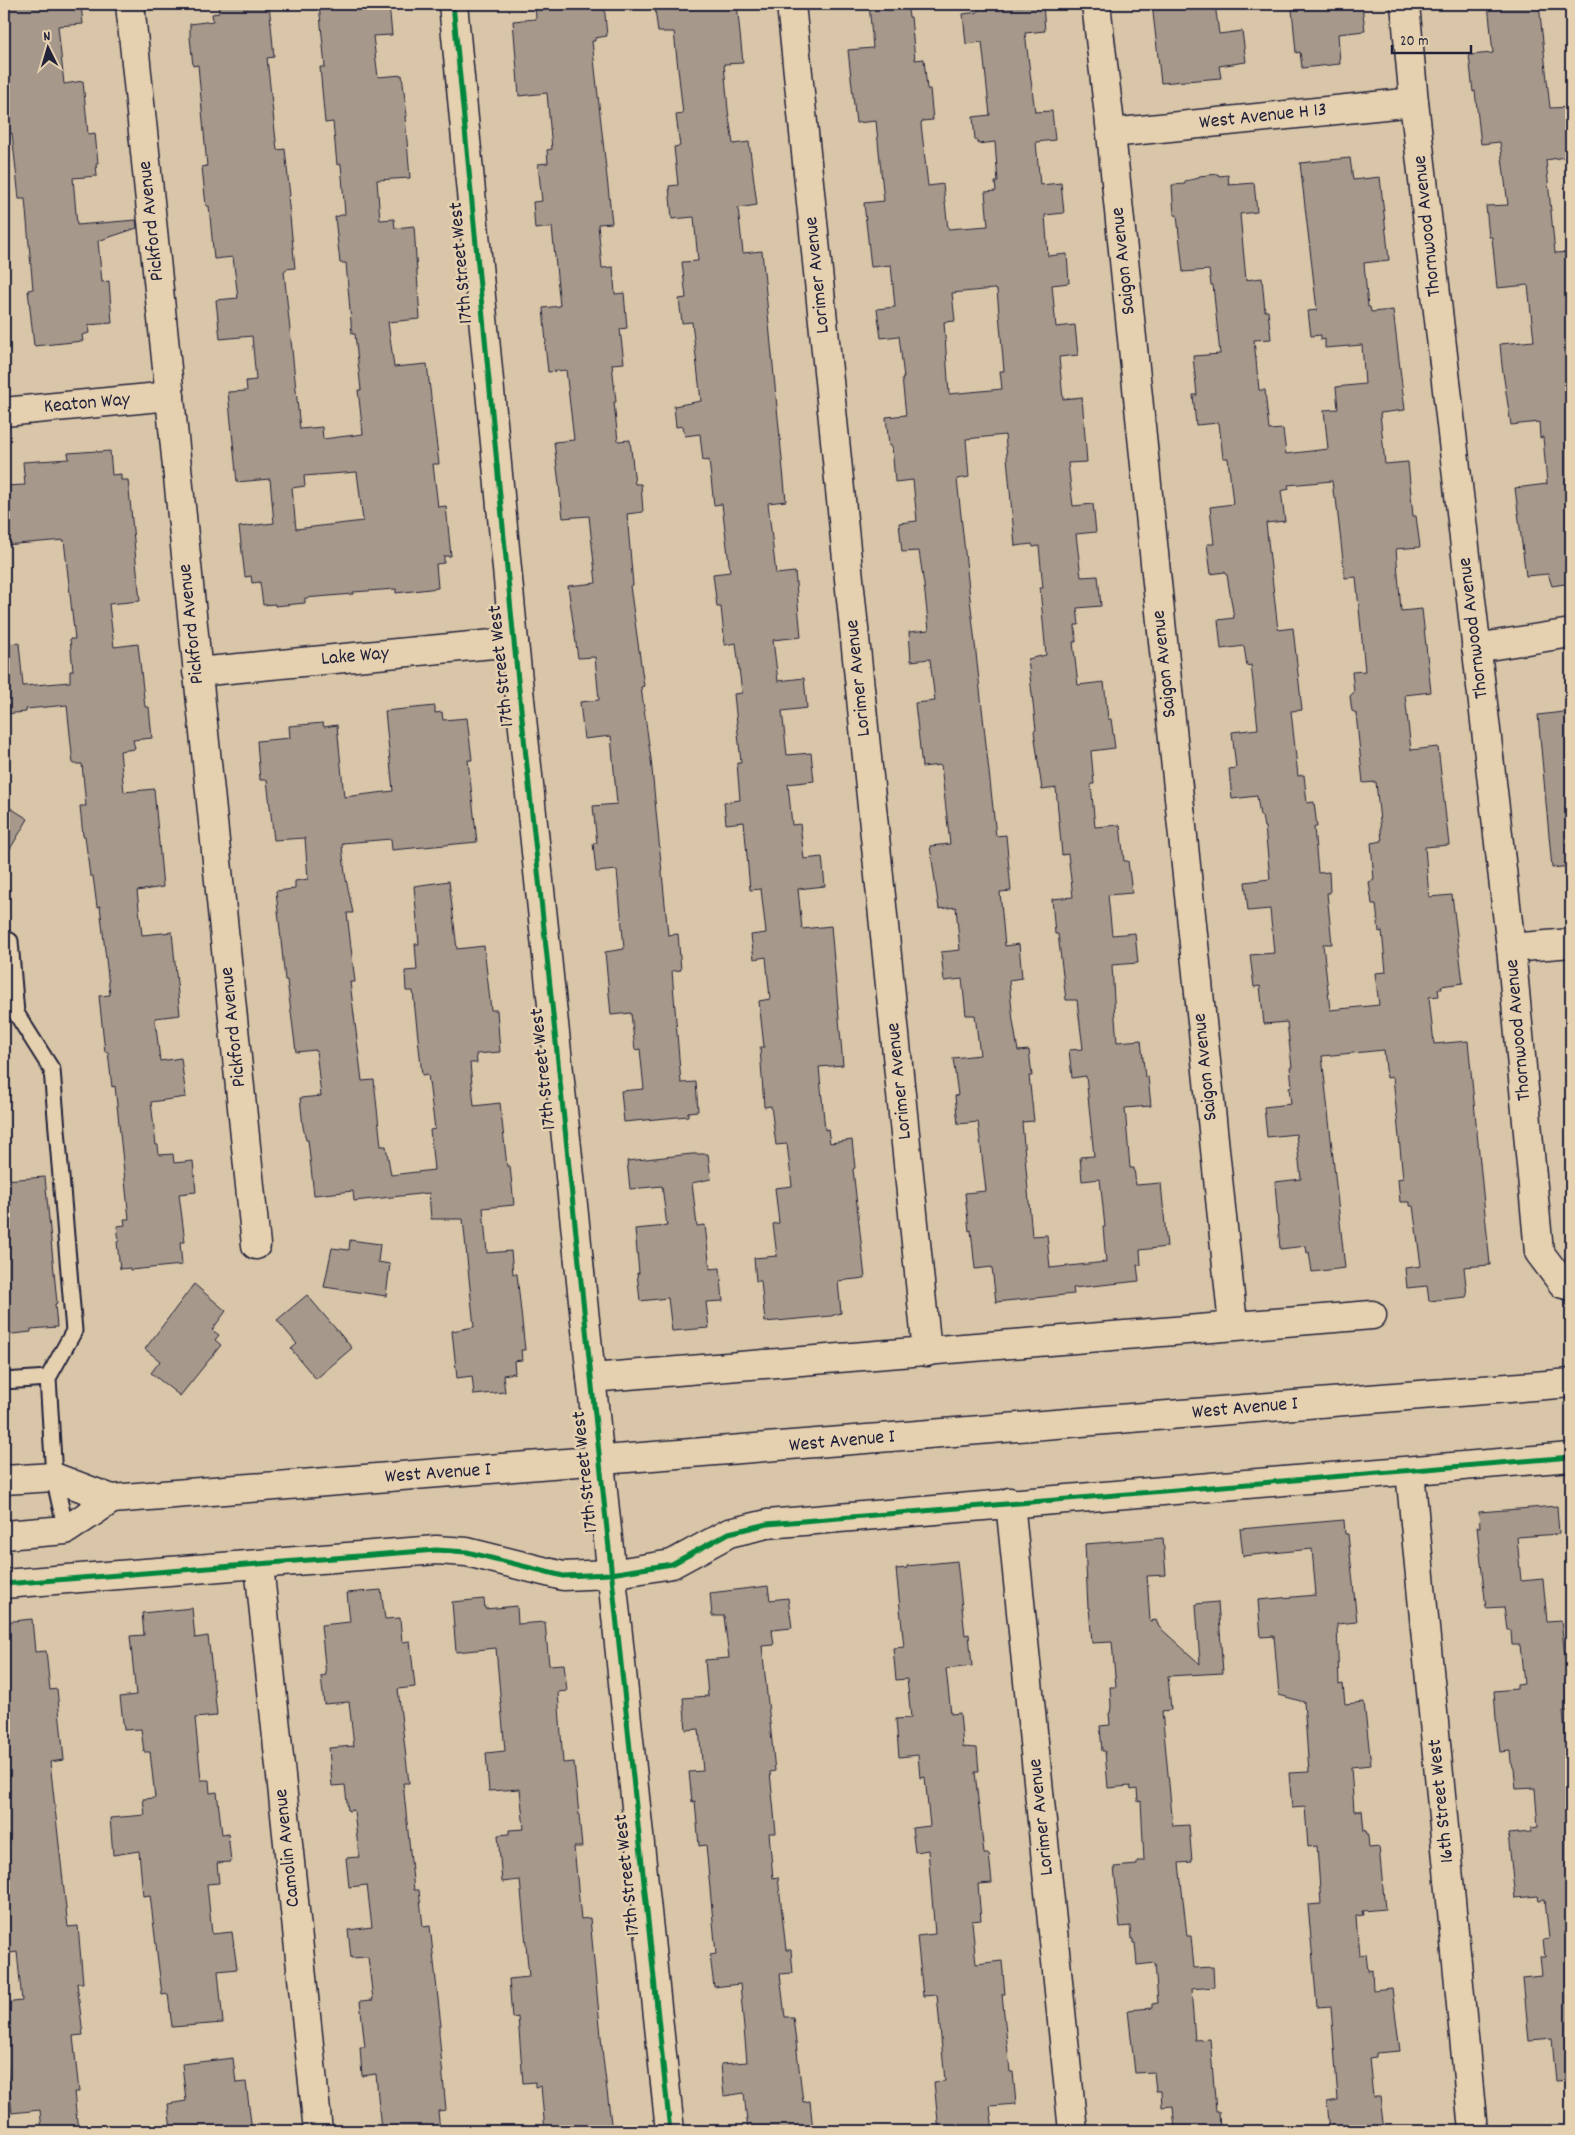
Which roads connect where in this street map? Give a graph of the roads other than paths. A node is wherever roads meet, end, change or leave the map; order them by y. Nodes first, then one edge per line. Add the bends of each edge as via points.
1 (130, 4) edge
2 (452, 4) edge
3 (791, 4) edge
4 (1096, 4) edge
5 (1405, 4) edge
6 (1414, 102) junction
7 (1111, 133) junction
8 (170, 396) junction
9 (4, 412) edge
10 (1571, 633) edge
11 (514, 642) junction
12 (1476, 648) junction
13 (197, 672) junction
14 (4, 942) edge
15 (1571, 943) edge
16 (1511, 948) junction
17 (10, 1013) edge
18 (256, 1245) dead end
19 (1571, 1286) edge
20 (1372, 1315) dead end
21 (1233, 1325) junction
22 (927, 1352) junction
23 (48, 1378) junction
24 (591, 1378) junction
25 (4, 1381) edge
26 (1571, 1383) edge
27 (1571, 1456) edge
28 (600, 1461) junction
29 (1410, 1471) junction
30 (54, 1476) junction
31 (4, 1480) edge
32 (112, 1499) junction
33 (1010, 1502) junction
34 (66, 1530) junction
35 (4, 1535) edge
36 (259, 1564) junction
37 (611, 1574) junction
38 (4, 1584) edge
39 (318, 2131) edge
40 (670, 2131) edge
41 (1073, 2131) edge
42 (1474, 2131) edge

1 - 8 street, Pickford Avenue
2 - 11 street, 17th Street West
3 - 22 street, Lorimer Avenue
4 - 7 street, Saigon Avenue
5 - 6 street, Thornwood Avenue
6 - 7 street, West Avenue H 13
6 - 12 street, Thornwood Avenue
7 - 21 street, Saigon Avenue
8 - 9 street, Keaton Way
8 - 13 street, Pickford Avenue
10 - 12 street
11 - 13 street, Lake Way
11 - 24 street, 17th Street West
12 - 16 street, Thornwood Avenue
13 - 18 street, Pickford Avenue
14 - 17 lane via 10,941
15 - 16 street
16 - 19 street, Thornwood Avenue via 1540,1252 1563,1284
17 - 23 lane via 52,1070 74,1331
20 - 21 street
21 - 22 street
22 - 24 street
23 - 25 lane
23 - 30 lane
24 - 28 street, 17th Street West
26 - 28 street, West Avenue I
27 - 29 street
28 - 32 street, West Avenue I
28 - 37 street, 17th Street West
29 - 33 street
29 - 42 street, 16th Street West
30 - 31 street, West Avenue I
30 - 32 street, West Avenue I
30 - 34 lane
32 - 34 street, West Avenue I
33 - 37 street via 767,1524 729,1533 672,1564
33 - 41 street, Lorimer Avenue
34 - 35 street, West Avenue I
36 - 37 street via 436,1550 467,1552 563,1576
36 - 38 street
36 - 39 street, Camolin Avenue
37 - 40 street, 17th Street West

